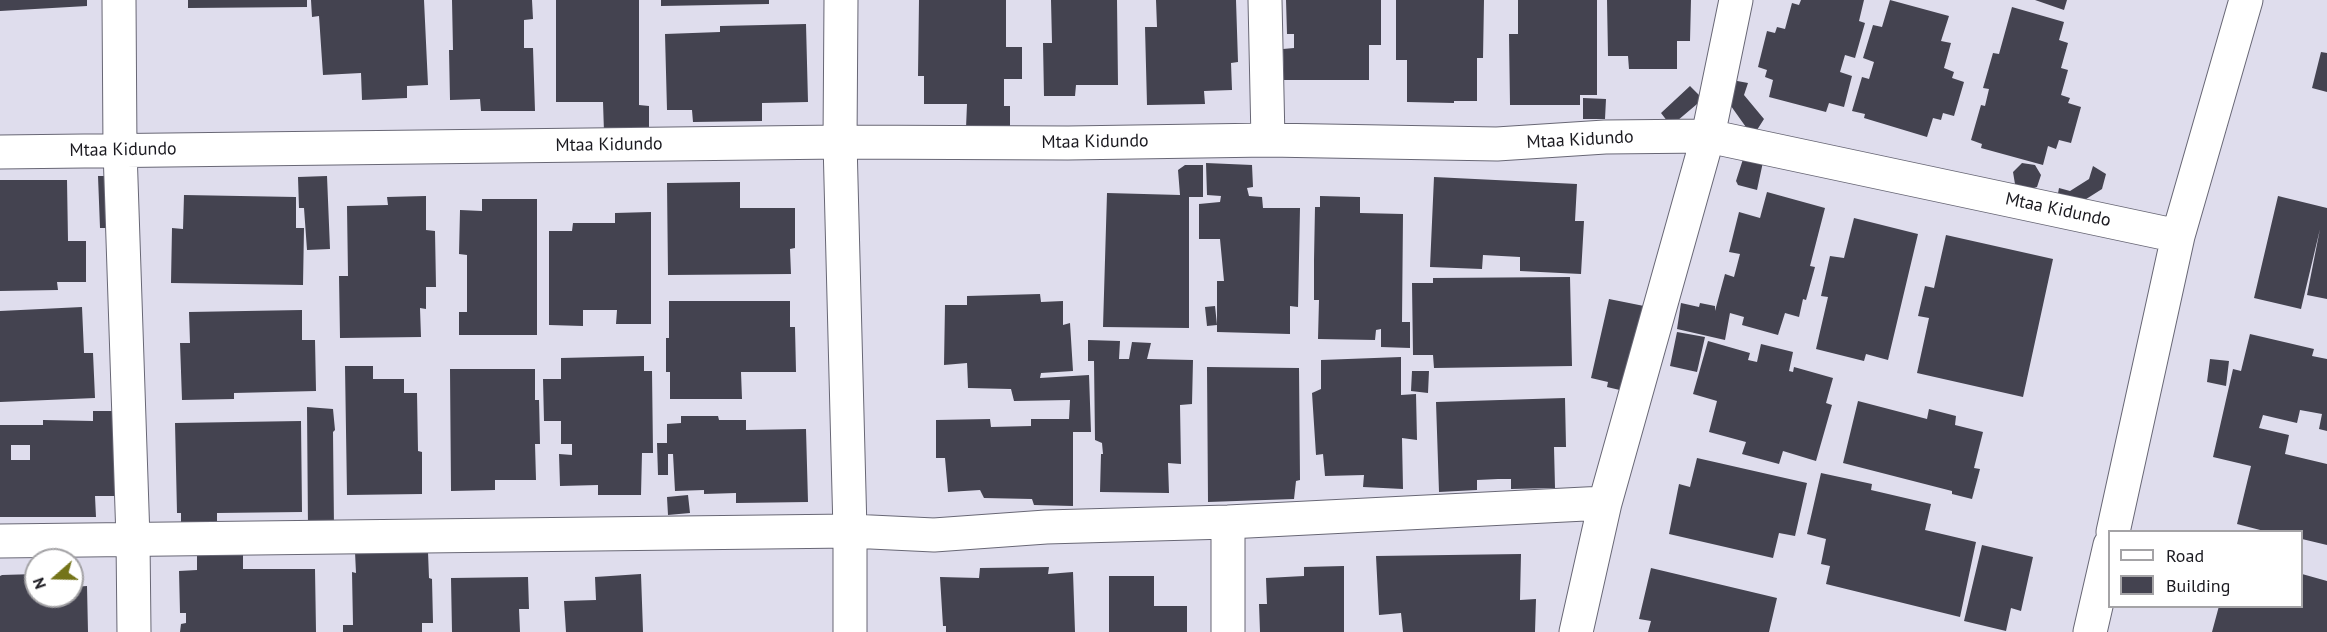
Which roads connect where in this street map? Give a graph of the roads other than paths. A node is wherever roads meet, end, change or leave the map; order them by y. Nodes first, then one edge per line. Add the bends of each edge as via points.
1 (119, 0) edge
2 (841, 0) edge
3 (1265, 0) edge
4 (1736, 0) edge
5 (2246, 0) edge
6 (1708, 136) junction
7 (1268, 140) junction
8 (840, 142) junction
9 (120, 150) junction
10 (0, 152) edge
11 (2178, 236) junction
12 (1605, 503) junction
13 (1228, 522) junction
14 (2112, 530) edge
15 (850, 531) junction
16 (133, 539) junction
17 (0, 541) edge
18 (2108, 550) edge
19 (134, 632) edge
20 (850, 632) edge
21 (1227, 632) edge
22 (1576, 632) edge
23 (2090, 632) edge

1 - 9 street
2 - 8 street
3 - 7 street
4 - 6 street
5 - 11 street
6 - 7 street, Mtaa Kidundo via 1497,144
6 - 11 street, Mtaa Kidundo
6 - 12 street
7 - 8 street, Mtaa Kidundo
8 - 9 street, Mtaa Kidundo
8 - 15 street
9 - 10 street, Mtaa Kidundo
9 - 16 street
11 - 14 street
12 - 13 street
12 - 22 street
13 - 15 street via 1046,526 934,535
13 - 21 street
15 - 16 street
15 - 20 street
16 - 17 street
16 - 19 street
18 - 23 street

